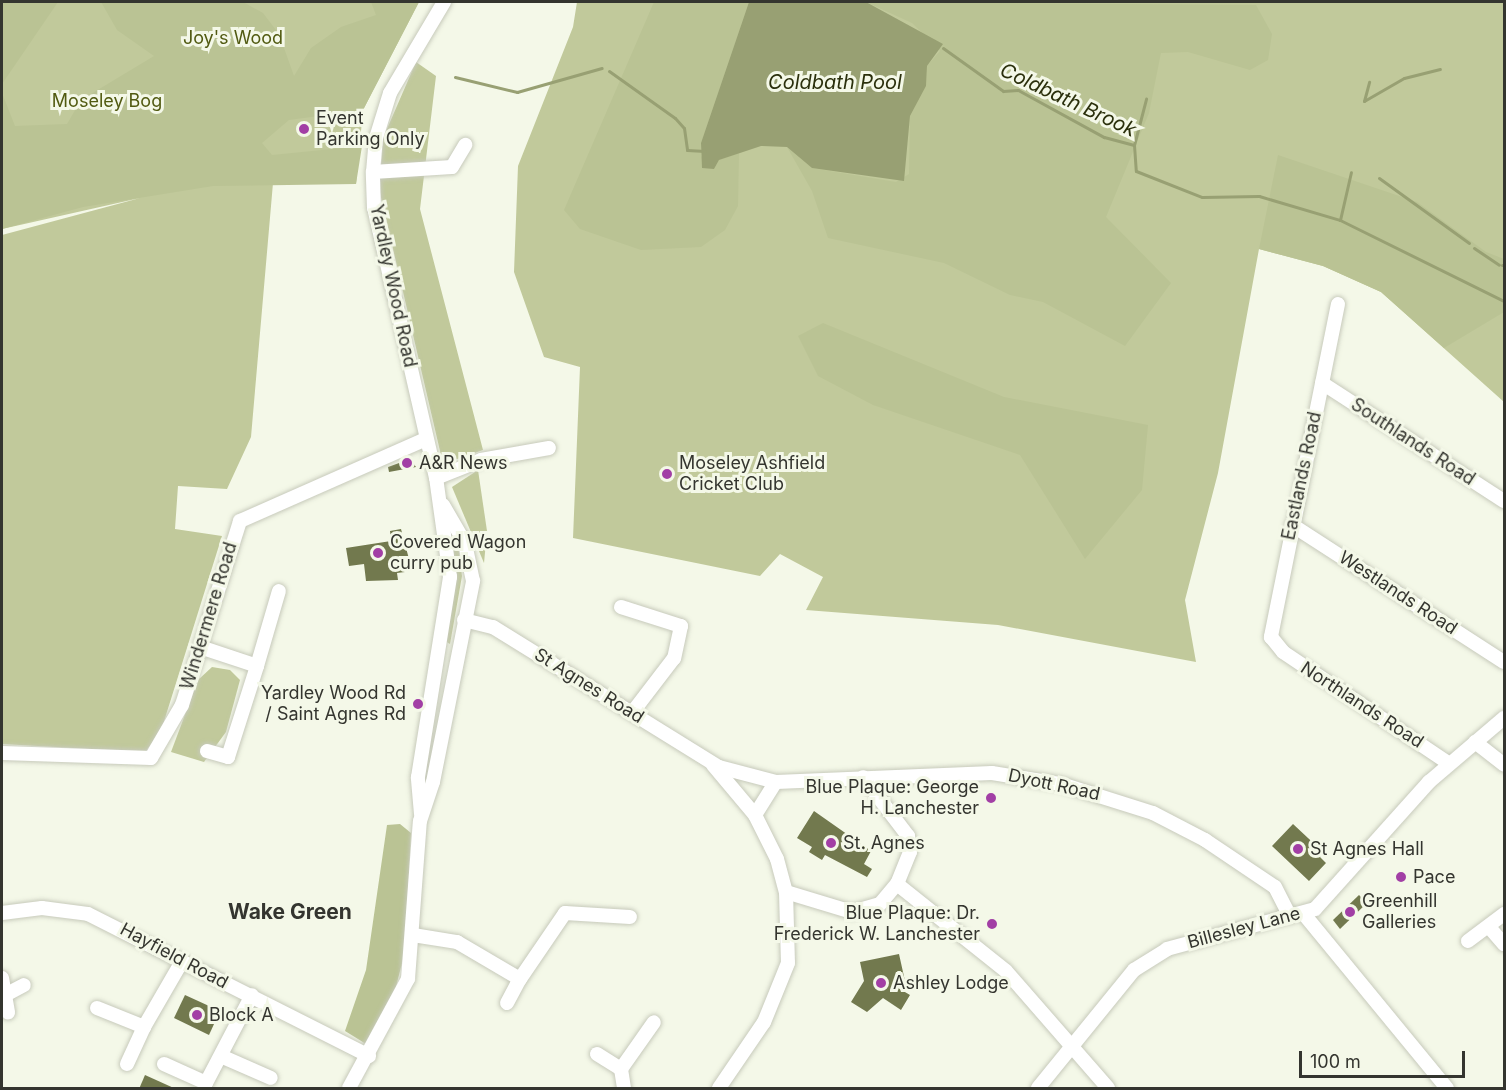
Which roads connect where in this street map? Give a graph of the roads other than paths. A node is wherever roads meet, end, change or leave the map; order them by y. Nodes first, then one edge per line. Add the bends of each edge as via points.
1 (444, 2) edge
2 (465, 145) dead end
3 (373, 172) junction
4 (1338, 304) dead end
5 (1322, 383) junction
6 (426, 439) junction
7 (549, 448) dead end
8 (436, 478) junction
9 (440, 500) junction
10 (1504, 501) edge
11 (1292, 525) junction
12 (279, 591) dead end
13 (621, 607) dead end
14 (464, 620) junction
15 (438, 645) junction
16 (1276, 646) joint
17 (200, 647) junction
18 (457, 648) junction
19 (1504, 662) edge
20 (257, 666) junction
21 (632, 712) junction
22 (1504, 718) edge
23 (1474, 742) junction
24 (207, 751) dead end
25 (2, 753) edge
26 (709, 761) junction
27 (1448, 763) junction
28 (1504, 765) edge
29 (863, 777) junction
30 (776, 782) junction
31 (421, 814) junction
32 (755, 815) junction
33 (897, 884) junction
34 (786, 892) junction
35 (2, 913) edge
36 (1504, 914) edge
37 (1297, 915) junction
38 (630, 917) dead end
39 (1489, 927) junction
40 (413, 935) junction
41 (1467, 942) dead end
42 (1504, 944) edge
43 (181, 963) junction
44 (2, 978) edge
45 (520, 979) junction
46 (24, 985) dead end
47 (7, 994) junction
48 (252, 995) junction
49 (507, 1003) dead end
50 (97, 1008) dead end
51 (8, 1012) dead end
52 (654, 1022) dead end
53 (144, 1027) junction
54 (1074, 1043) junction
55 (597, 1054) dead end
56 (369, 1056) junction
57 (223, 1057) junction
58 (127, 1064) dead end
59 (164, 1064) dead end
60 (621, 1069) junction
61 (271, 1078) dead end
62 (356, 1086) edge
63 (624, 1089) edge
64 (719, 1089) edge
65 (1038, 1089) edge
66 (1108, 1089) edge
67 (1447, 1089) edge

1 - 3 street, Yardley Wood Road via 390,93 375,138
2 - 3 street via 452,167
3 - 6 street, Yardley Wood Road via 374,208
4 - 5 street, Eastlands Road
5 - 10 street, Southlands Road
5 - 11 street, Eastlands Road
6 - 8 street, Yardley Wood Road
6 - 17 street, Windermere Road via 248,515 234,531
7 - 8 street via 481,460
8 - 9 street, Yardley Wood Road
9 - 14 street, Yardley Wood Road via 471,561 473,581
9 - 15 street, Yardley Wood Road via 450,577
11 - 16 street, Eastlands Road via 1270,626
11 - 19 street, Westlands Road
12 - 20 street
13 - 21 street via 681,626 674,658
14 - 18 street, Yardley Wood Road
14 - 21 street, St Agnes Road via 492,627
15 - 18 street
15 - 31 street, Yardley Wood Road via 418,777
16 - 27 street, Northlands Road
17 - 20 street
17 - 25 street, Windermere Road via 182,705 152,758
18 - 31 street, Yardley Wood Road via 433,782
20 - 24 street via 228,757
21 - 26 street, St Agnes Road
22 - 23 street, Billesley Lane
23 - 27 street, Billesley Lane
23 - 28 street
26 - 30 street, St Agnes Road
26 - 32 street, St Agnes Road
27 - 37 street, Billesley Lane via 1327,900
29 - 30 street, Dyott Road
29 - 33 street via 908,836 910,852
29 - 37 street, Dyott Road via 992,772 1114,798 1153,813 1251,868 1275,887
30 - 32 street
31 - 40 street, Yardley Wood Road
32 - 34 street, St Agnes Road
33 - 34 street via 880,904 852,912
33 - 54 street via 1006,971
34 - 64 street, St Agnes Road via 788,963 780,987
35 - 43 street, Hayfield Road via 42,908 88,914
36 - 39 street
37 - 54 street, Billesley Lane via 1167,949 1145,961
37 - 67 street, Dyott Road
38 - 45 street via 565,913
39 - 41 street
39 - 42 street
40 - 45 street via 457,942
40 - 56 street, Yardley Wood Road via 401,999
43 - 48 street, Hayfield Road
43 - 53 street
44 - 47 street
45 - 49 street
46 - 47 street
47 - 51 street
48 - 56 street, Hayfield Road
48 - 57 street
50 - 53 street
52 - 60 street
53 - 58 street
54 - 65 street, Billesley Lane
54 - 66 street
55 - 60 street
56 - 62 street, Yardley Wood Road
57 - 59 street via 206,1083
57 - 61 street
60 - 63 street

